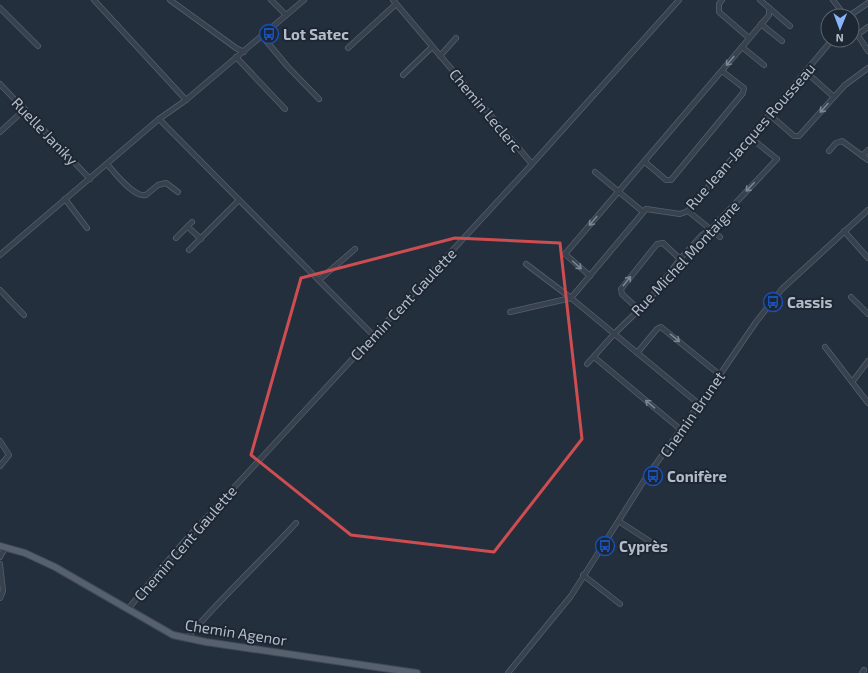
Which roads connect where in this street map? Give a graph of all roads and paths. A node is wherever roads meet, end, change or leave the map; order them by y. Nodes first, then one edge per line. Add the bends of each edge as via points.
1 (94, 0) edge
2 (170, 0) edge
3 (271, 0) edge
4 (304, 0) edge
5 (679, 0) edge
6 (722, 0) edge
7 (760, 0) edge
8 (395, 2) edge
9 (0, 8) edge
10 (769, 8) junction
11 (286, 15) junction
12 (761, 24) junction
13 (790, 26) dead end
14 (262, 36) junction
15 (456, 38) dead end
16 (749, 38) junction
17 (860, 39) edge
18 (782, 41) dead end
19 (38, 46) dead end
20 (432, 47) junction
21 (742, 47) junction
22 (348, 48) dead end
23 (826, 48) edge
24 (868, 51) edge
25 (244, 52) junction
26 (440, 56) junction
27 (236, 57) junction
28 (764, 65) dead end
29 (868, 68) edge
30 (722, 70) junction
31 (806, 72) junction
32 (403, 75) dead end
33 (0, 84) edge
34 (834, 97) junction
35 (319, 99) dead end
36 (186, 100) junction
37 (24, 109) junction
38 (285, 109) dead end
39 (770, 115) junction
40 (159, 119) junction
41 (0, 132) edge
42 (751, 138) junction
43 (868, 150) edge
44 (829, 151) dead end
45 (862, 156) junction
46 (868, 160) edge
47 (645, 162) junction
48 (107, 164) junction
49 (532, 164) junction
50 (595, 172) dead end
51 (90, 179) junction
52 (618, 191) junction
53 (178, 192) dead end
54 (65, 199) junction
55 (239, 200) junction
56 (868, 210) edge
57 (642, 211) junction
58 (688, 211) junction
59 (192, 222) dead end
60 (188, 227) junction
61 (87, 228) dead end
62 (711, 229) junction
63 (844, 231) junction
64 (720, 237) dead end
65 (176, 238) dead end
66 (201, 239) junction
67 (355, 249) dead end
68 (189, 250) dead end
69 (0, 255) edge
70 (868, 258) edge
71 (680, 259) junction
72 (526, 264) dead end
73 (590, 276) junction
74 (319, 280) junction
75 (0, 290) edge
76 (851, 297) dead end
77 (571, 298) junction
78 (639, 310) junction
79 (510, 312) dead end
80 (868, 314) edge
81 (24, 316) dead end
82 (614, 334) junction
83 (373, 335) junction
84 (825, 347) dead end
85 (637, 353) junction
86 (594, 357) junction
87 (868, 361) edge
88 (587, 364) dead end
89 (720, 375) junction
90 (853, 381) junction
91 (868, 403) edge
92 (699, 404) junction
93 (680, 429) junction
94 (0, 441) edge
95 (0, 466) edge
96 (620, 522) junction
97 (296, 523) dead end
98 (2, 547) edge
99 (663, 550) dead end
100 (0, 557) edge
101 (0, 564) edge
102 (583, 575) junction
103 (0, 598) edge
104 (620, 604) dead end
105 (128, 609) junction
106 (186, 638) junction
107 (417, 673) edge
108 (508, 673) edge

1 - 36 street
2 - 25 street
3 - 11 street
4 - 11 street
5 - 49 street, Chemin Cent Gaulette
6 - 16 street via 718,4 719,12
7 - 10 street
8 - 20 street, Chemin Leclerc
8 - 22 street, Chemin Leclerc
9 - 19 street
10 - 12 street via 768,15
10 - 13 street
11 - 14 street
12 - 16 street
12 - 18 street
14 - 25 street
14 - 35 street
15 - 26 street, Chemin Leclerc
16 - 21 street
17 - 24 street
20 - 26 street, Chemin Leclerc
20 - 32 street
21 - 28 street
21 -> 30 street
23 - 31 street, Rue Jean-Jacques Rousseau
25 - 27 street
26 - 49 street, Chemin Leclerc
27 - 36 street
27 - 38 street
29 - 34 street
30 - 47 street
30 - 47 street via 744,88 744,93 671,180 666,180
31 - 34 street
31 - 39 street, Rue Jean-Jacques Rousseau
33 - 37 street, Ruelle Janiky
34 -> 39 street via 799,136 794,136
36 - 40 street
37 - 41 street
37 - 51 street, Ruelle Janiky
39 - 42 street, Rue Jean-Jacques Rousseau
40 - 48 street
40 - 55 street
42 - 58 street, Rue Jean-Jacques Rousseau
42 -> 62 street, Rue Michel Montaigne via 777,159
43 - 45 street
44 - 45 street via 836,143 842,141
45 - 46 street
47 - 52 street
48 - 51 street
48 - 53 street via 139,195 146,195 158,185 166,183
49 - 83 street, Chemin Cent Gaulette
50 - 52 street
51 - 54 street
52 - 57 street
52 -> 73 street via 565,254
54 - 61 street
54 - 69 street
55 - 66 street
55 - 74 street
56 - 63 street, Chemin Brunet
57 - 58 street, Rue Jean-Jacques Rousseau via 650,208 680,214
57 - 73 street
58 - 62 street
59 - 60 street
60 - 65 street
60 - 66 street
62 - 64 street
62 - 71 street, Rue Michel Montaigne
63 - 70 street
63 - 89 street, Chemin Brunet via 782,289
66 - 68 street
67 - 74 street
71 - 78 street, Rue Michel Montaigne
78 -> 71 street via 622,294 621,289 657,244 663,243
72 - 77 street
73 - 77 street
74 - 83 street
75 - 81 street
76 - 80 street
77 - 79 street
77 - 82 street
78 - 82 street, Rue Michel Montaigne
82 - 85 street
82 - 86 street, Rue Michel Montaigne
83 - 105 street, Chemin Cent Gaulette via 182,544
84 - 90 street
85 -> 89 street via 661,327
85 - 92 street
86 - 88 street, Rue Michel Montaigne
93 -> 86 street
87 - 90 street
89 - 92 street, Chemin Brunet
90 - 91 street
92 - 93 street, Chemin Brunet
93 - 96 street, Chemin Brunet via 645,479
94 - 95 street via 9,455
96 - 99 street
96 - 102 street, Chemin Brunet
97 - 106 street via 210,610
98 - 100 street
98 - 105 main road, Chemin Agenor via 25,553 55,566
101 - 103 street via 3,591
102 - 104 street
102 - 108 street, Chemin Brunet via 558,614
105 - 106 main road, Chemin Agenor via 164,630
106 - 107 main road, Chemin Agenor

